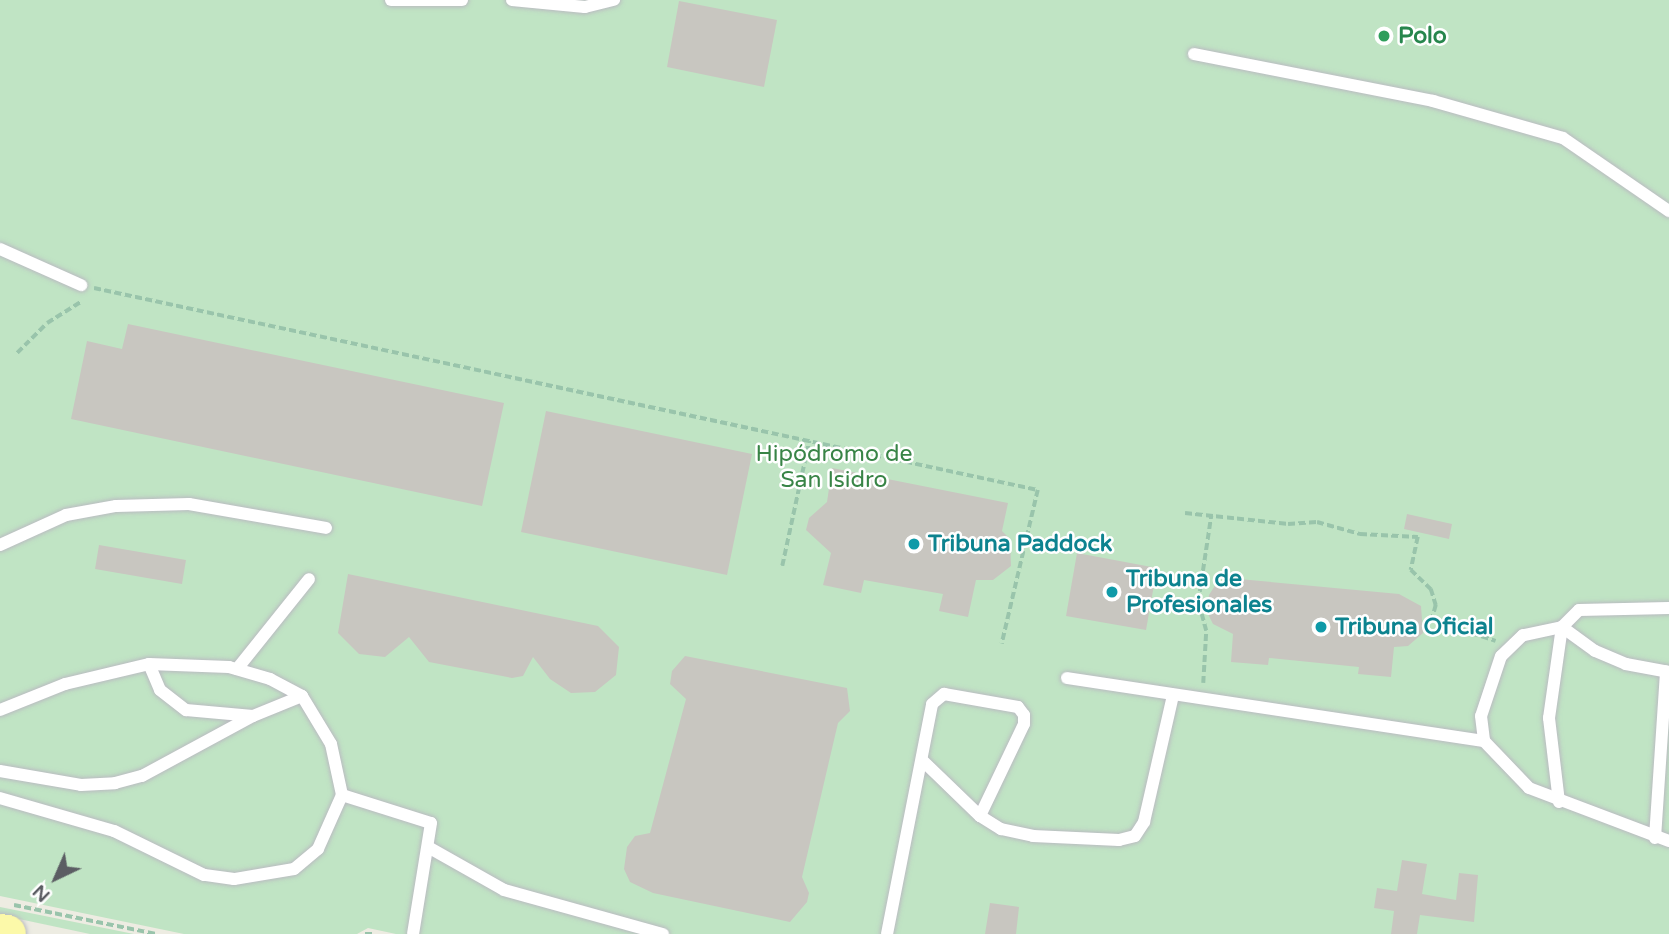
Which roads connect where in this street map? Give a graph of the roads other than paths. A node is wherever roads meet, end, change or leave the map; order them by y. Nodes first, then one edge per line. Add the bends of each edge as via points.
1 (391, 0) edge
2 (462, 0) edge
3 (513, 0) edge
4 (614, 0) edge
5 (1194, 54) dead end
6 (1669, 211) edge
7 (0, 249) edge
8 (85, 290) road end
9 (326, 528) dead end
10 (0, 545) edge
11 (309, 579) dead end
12 (1669, 608) edge
13 (1562, 627) junction
14 (149, 664) junction
15 (237, 669) junction
16 (1668, 672) edge
17 (1067, 678) dead end
18 (1173, 695) junction
19 (302, 696) junction
20 (0, 710) edge
21 (253, 716) junction
22 (1484, 741) junction
23 (923, 761) junction
24 (0, 771) edge
25 (342, 795) junction
26 (0, 799) edge
27 (1559, 802) junction
28 (981, 816) junction
29 (1656, 838) junction
30 (1669, 841) edge
31 (428, 847) junction
32 (0, 933) edge
33 (6, 934) edge
34 (413, 934) edge
35 (663, 934) edge
36 (887, 934) edge

1 - 2 lane
3 - 4 lane via 585,8
5 - 6 lane via 1433,101 1563,138
7 - 8 lane
9 - 10 lane via 189,504 116,506 66,515
11 - 15 lane
12 - 13 lane via 1579,610
13 - 16 lane via 1605,656
13 - 22 lane via 1523,635 1501,656 1481,716
13 - 27 lane via 1549,718
14 - 15 lane
14 - 20 lane via 65,684
14 - 21 lane via 160,690 187,710
15 - 19 lane
16 - 29 lane
17 - 18 lane
18 - 22 lane
18 - 28 lane via 1144,822 1135,836 1119,840 1033,836 1001,829
19 - 21 lane
19 - 25 lane via 331,744
21 - 24 lane via 142,776 115,783 81,786
22 - 27 lane via 1529,788
23 - 28 lane
23 - 28 lane via 936,697 944,694 1018,707 1024,724
23 - 36 lane
25 - 26 lane via 318,849 294,869 234,879 204,875 114,831
25 - 31 lane via 431,823
27 - 29 lane
29 - 30 lane
31 - 34 lane
31 - 35 lane via 504,890
32 - 33 main road

